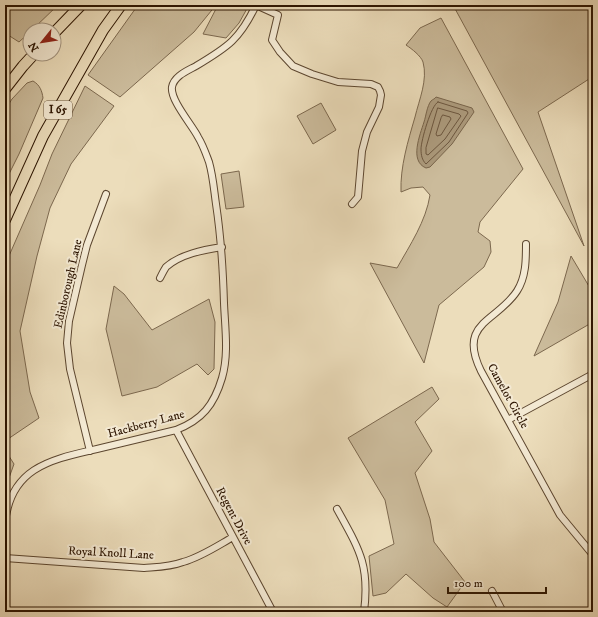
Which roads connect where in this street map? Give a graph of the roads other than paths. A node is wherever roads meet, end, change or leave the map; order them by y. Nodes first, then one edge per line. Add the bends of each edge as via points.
1 (81, 5) edge
2 (121, 5) edge
3 (256, 5) edge
4 (62, 25) edge
5 (27, 62) edge
6 (5, 90) edge
7 (106, 194) dead end
8 (352, 204) dead end
9 (5, 220) edge
10 (526, 244) dead end
11 (222, 247) junction
12 (160, 278) dead end
13 (593, 374) edge
14 (508, 420) junction
15 (176, 430) junction
16 (90, 451) junction
17 (337, 510) dead end
18 (5, 524) edge
19 (233, 537) junction
20 (593, 555) edge
21 (5, 558) edge
22 (492, 591) dead end
23 (273, 612) edge
24 (364, 612) edge
25 (503, 612) edge

1 - 4 highway
2 - 9 highway, I 65 via 103,30 43,136
3 - 8 street via 278,15 272,40 293,66 338,82 372,84 378,87 381,95 379,107 367,132 359,168 358,198
3 - 11 street, Hackberry Lane via 247,24 236,38 216,54 179,76 172,88 175,100 202,144 209,162
5 - 6 highway
7 - 16 street, Edinborough Lane via 85,253 67,333 70,369
10 - 14 street, Camelot Circle via 525,271 517,292 481,324 474,343 478,364
11 - 12 street via 196,252 174,262 165,268
11 - 15 street, Hackberry Lane via 226,345 222,379 213,400 203,414 189,425
13 - 14 street
14 - 20 street, Camelot Circle via 560,515
15 - 16 street, Hackberry Lane
15 - 19 street, Regent Drive
16 - 18 street, Hackberry Lane via 51,461 30,473 11,499
17 - 24 street via 362,557 366,583
19 - 21 street, Royal Knoll Lane via 183,563 160,567
19 - 23 street, Regent Drive
22 - 25 street

